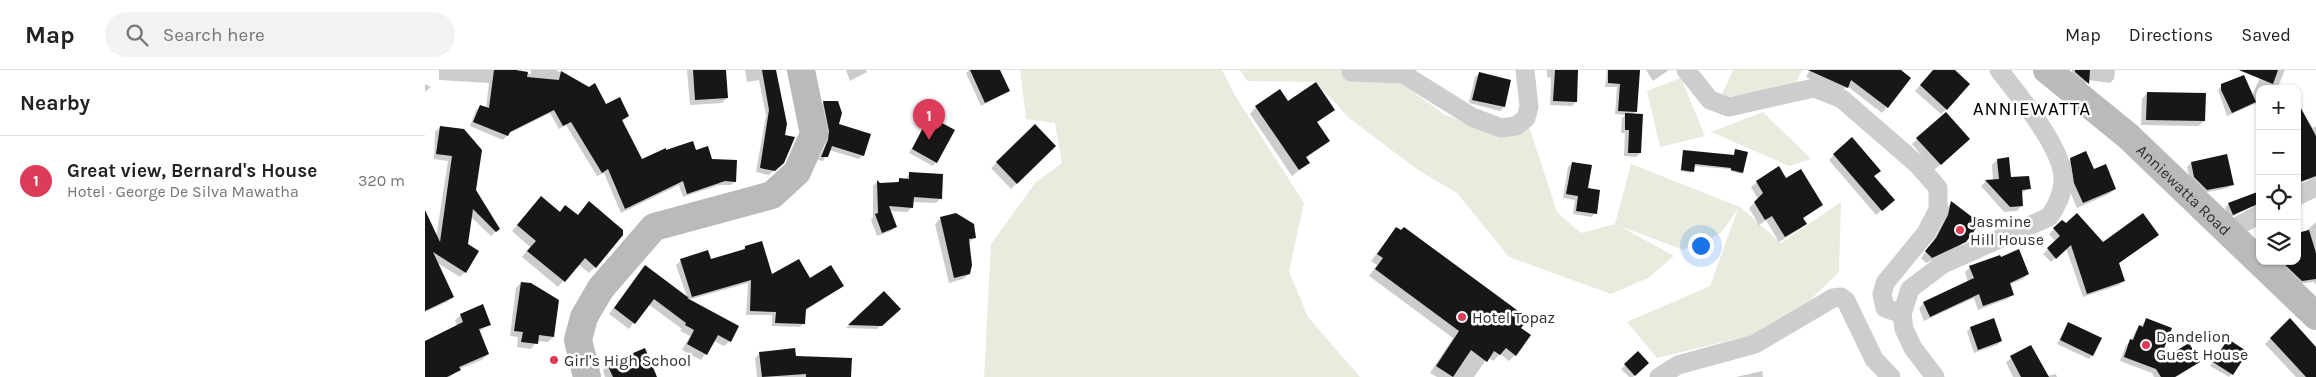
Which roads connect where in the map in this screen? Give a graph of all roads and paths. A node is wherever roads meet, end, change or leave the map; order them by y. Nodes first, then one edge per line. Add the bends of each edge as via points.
1 (801, 70) edge
2 (1525, 70) edge
3 (1686, 70) edge
4 (1999, 70) edge
5 (1351, 72) dead end
6 (2054, 72) edge
7 (2316, 187) edge
8 (2301, 194) edge
9 (2256, 216) edge
10 (2227, 232) junction
11 (1902, 314) junction
12 (2316, 316) edge
13 (587, 377) edge
14 (1659, 377) edge
15 (1891, 377) edge
16 (1935, 377) edge

1 - 13 street via 814,134 797,172 771,195 654,226 601,288 584,317 577,340
2 - 5 street via 1527,118 1516,126 1501,128 1472,117 1403,74
3 - 11 street via 1710,100 1729,107 1814,88 1842,99 1923,171 1938,188 1938,210 1926,233 1885,283 1882,294 1885,308
4 - 11 street via 2060,160 2063,180 2059,201 2049,217 1943,264 1911,289
6 - 10 street, Anniewatta Road via 2128,136
7 - 8 street
9 - 10 street
10 - 12 street, Anniewatta Road
11 - 16 street via 1904,329 1913,348
14 - 15 street via 1679,365 1755,344 1833,298 1841,297 1846,301 1874,359

